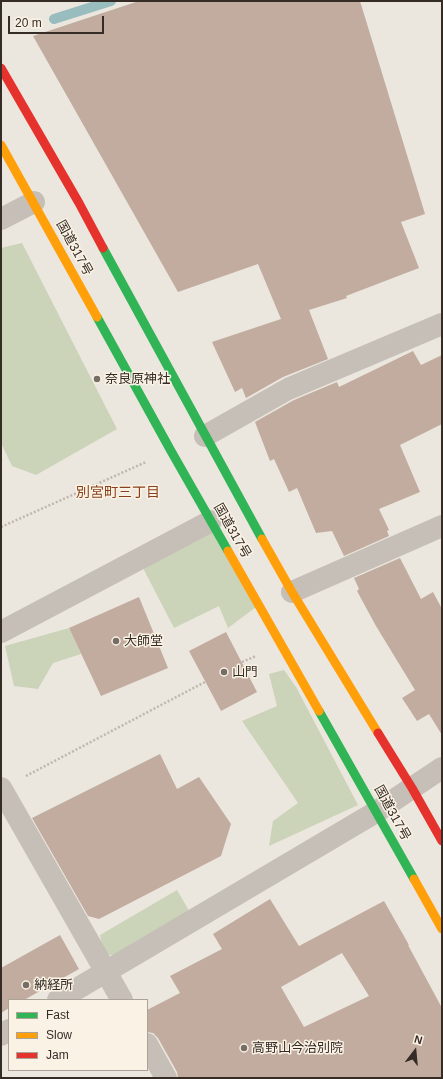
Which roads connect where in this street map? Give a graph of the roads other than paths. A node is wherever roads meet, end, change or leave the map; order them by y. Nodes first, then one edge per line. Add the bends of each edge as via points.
1 (1, 68) edge
2 (1, 145) edge
3 (34, 202) junction
4 (1, 219) edge
5 (442, 324) edge
6 (205, 436) junction
7 (211, 521) junction
8 (442, 526) edge
9 (292, 592) junction
10 (1, 632) edge
11 (442, 768) edge
12 (412, 788) junction
13 (1, 789) edge
14 (376, 812) junction
15 (442, 841) edge
16 (442, 929) edge
17 (106, 971) junction
18 (60, 999) edge
19 (121, 999) edge
20 (148, 1046) edge
21 (166, 1078) edge

1 - 6 highway, 国道317号 via 79,203
2 - 3 highway, 国道317号
3 - 4 street
3 - 7 highway, 国道317号
5 - 6 street via 288,389
6 - 9 highway, 国道317号
7 - 10 street
7 - 14 highway, 国道317号
8 - 9 street
9 - 12 highway, 国道317号
11 - 12 street
12 - 14 street
12 - 15 highway, 国道317号
13 - 17 street
14 - 16 highway, 国道317号
14 - 17 street
17 - 18 street
17 - 19 street
20 - 21 street

